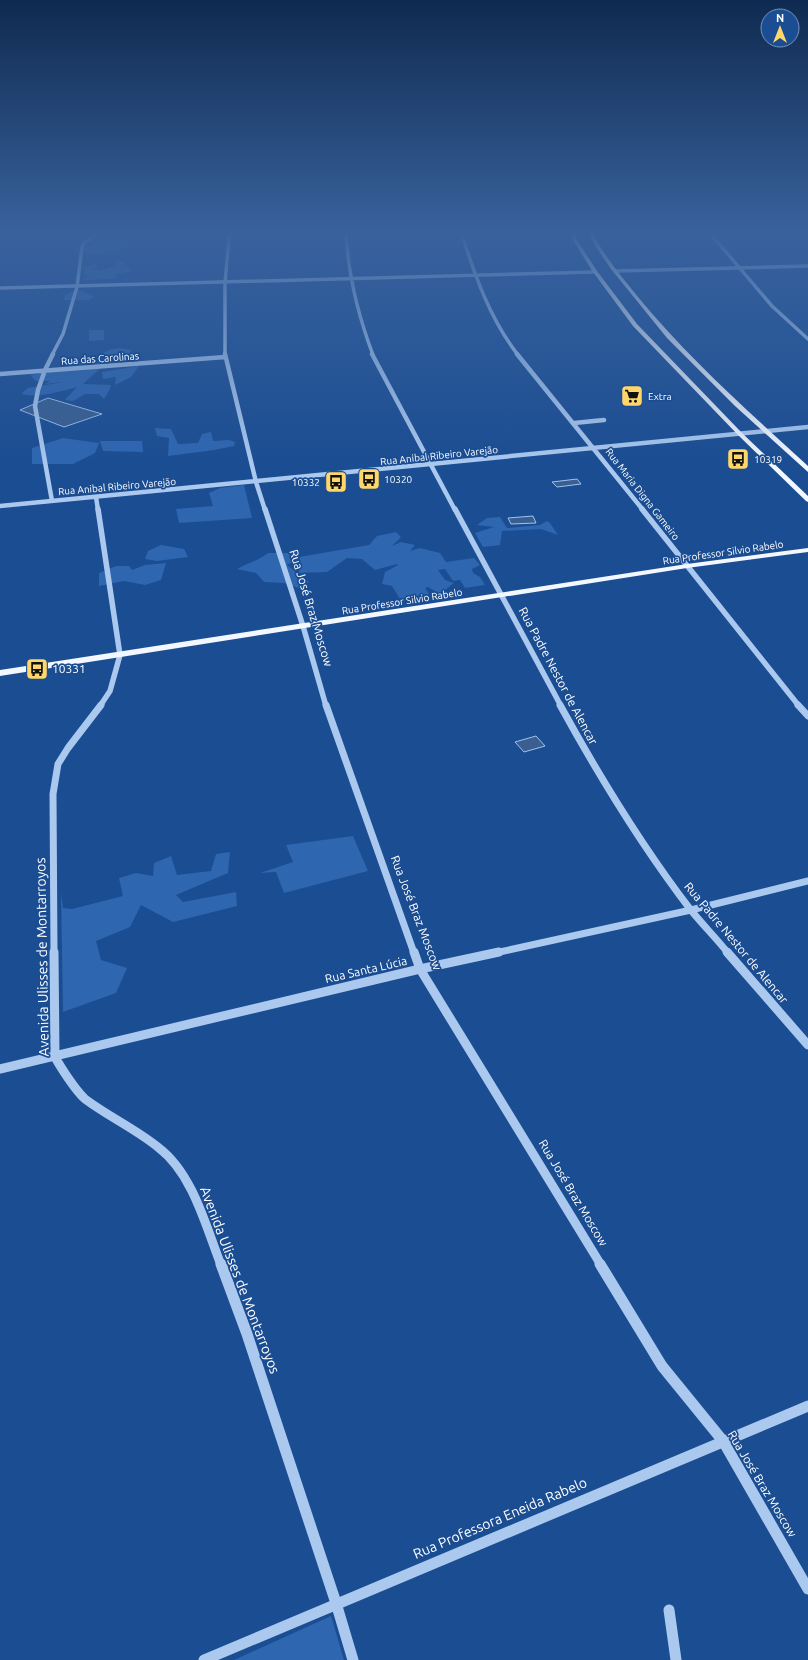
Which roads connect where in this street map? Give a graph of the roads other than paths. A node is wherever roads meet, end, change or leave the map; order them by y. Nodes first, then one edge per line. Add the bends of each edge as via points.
1 (70, 309) edge
2 (225, 309) edge
3 (358, 309) edge
4 (490, 309) edge
5 (623, 309) edge
6 (646, 309) edge
7 (776, 309) edge
8 (808, 339) edge
9 (225, 357) junction
10 (45, 370) junction
11 (0, 374) edge
12 (604, 420) dead end
13 (574, 423) junction
14 (808, 427) edge
15 (767, 432) junction
16 (740, 434) junction
17 (594, 448) junction
18 (431, 465) junction
19 (808, 470) edge
20 (256, 482) junction
21 (96, 497) junction
22 (808, 500) edge
23 (52, 501) junction
24 (0, 506) edge
25 (808, 550) edge
26 (687, 566) junction
27 (502, 596) junction
28 (303, 626) junction
29 (120, 655) junction
30 (0, 673) edge
31 (808, 716) edge
32 (808, 881) edge
33 (691, 910) junction
34 (420, 969) junction
35 (808, 1045) edge
36 (55, 1057) junction
37 (0, 1069) edge
38 (808, 1406) edge
39 (723, 1441) junction
40 (808, 1589) edge
41 (336, 1604) junction
42 (669, 1610) dead end
43 (204, 1660) edge
44 (353, 1660) edge
45 (676, 1660) edge

1 - 10 street via 62,334
2 - 9 street, Rua José Braz Moscow
3 - 18 street, Rua Padre Nestor de Alencar via 375,361
4 - 13 street, Rua Maria Digna Gameiro via 499,328 517,354
5 - 16 main road via 635,325
6 - 15 main road via 658,325
7 - 8 street
9 - 10 street, Rua das Carolinas
9 - 20 street, Rua José Braz Moscow
10 - 11 street, Rua das Carolinas
10 - 23 street via 35,406
12 - 13 street
13 - 17 street, Rua Maria Digna Gameiro
14 - 15 street, Rua Anibal Ribeiro Varejão
15 - 16 street, Rua Anibal Ribeiro Varejão
15 - 19 main road
16 - 17 street, Rua Anibal Ribeiro Varejão
16 - 22 main road
17 - 18 street, Rua Anibal Ribeiro Varejão
17 - 26 street, Rua Maria Digna Gameiro
18 - 20 street, Rua Anibal Ribeiro Varejão
18 - 27 street, Rua Padre Nestor de Alencar
20 - 21 street, Rua Anibal Ribeiro Varejão
20 - 28 street, Rua José Braz Moscow
21 - 23 street, Rua Anibal Ribeiro Varejão
21 - 29 street, Avenida Ulisses de Montarroyos
23 - 24 street, Rua Anibal Ribeiro Varejão
25 - 26 main road, Rua Professor Silvio Rabelo
26 - 27 main road, Rua Professor Silvio Rabelo
26 - 31 street, Rua Maria Digna Gameiro
27 - 28 main road, Rua Professor Silvio Rabelo
27 - 33 street, Rua Padre Nestor de Alencar via 592,763 649,853
28 - 29 main road, Rua Professor Silvio Rabelo
28 - 34 street, Rua José Braz Moscow via 331,721
29 - 30 main road, Rua Professor Silvio Rabelo
29 - 36 street, Avenida Ulisses de Montarroyos via 110,691 68,748 58,764 55,777
32 - 33 street, Rua Santa Lúcia
33 - 34 street, Rua Santa Lúcia
33 - 35 street, Rua Padre Nestor de Alencar
34 - 36 street, Rua Santa Lúcia
34 - 39 street, Rua José Braz Moscow via 662,1366
36 - 37 street, Rua Santa Lúcia
36 - 41 street, Avenida Ulisses de Montarroyos via 84,1098 160,1148 176,1165 194,1194 247,1334
38 - 39 street, Rua Professora Eneida Rabelo
39 - 40 street, Rua José Braz Moscow
39 - 41 street, Rua Professora Eneida Rabelo
41 - 43 street, Rua Professora Eneida Rabelo
41 - 44 street, Avenida Ulisses de Montarroyos
42 - 45 street

